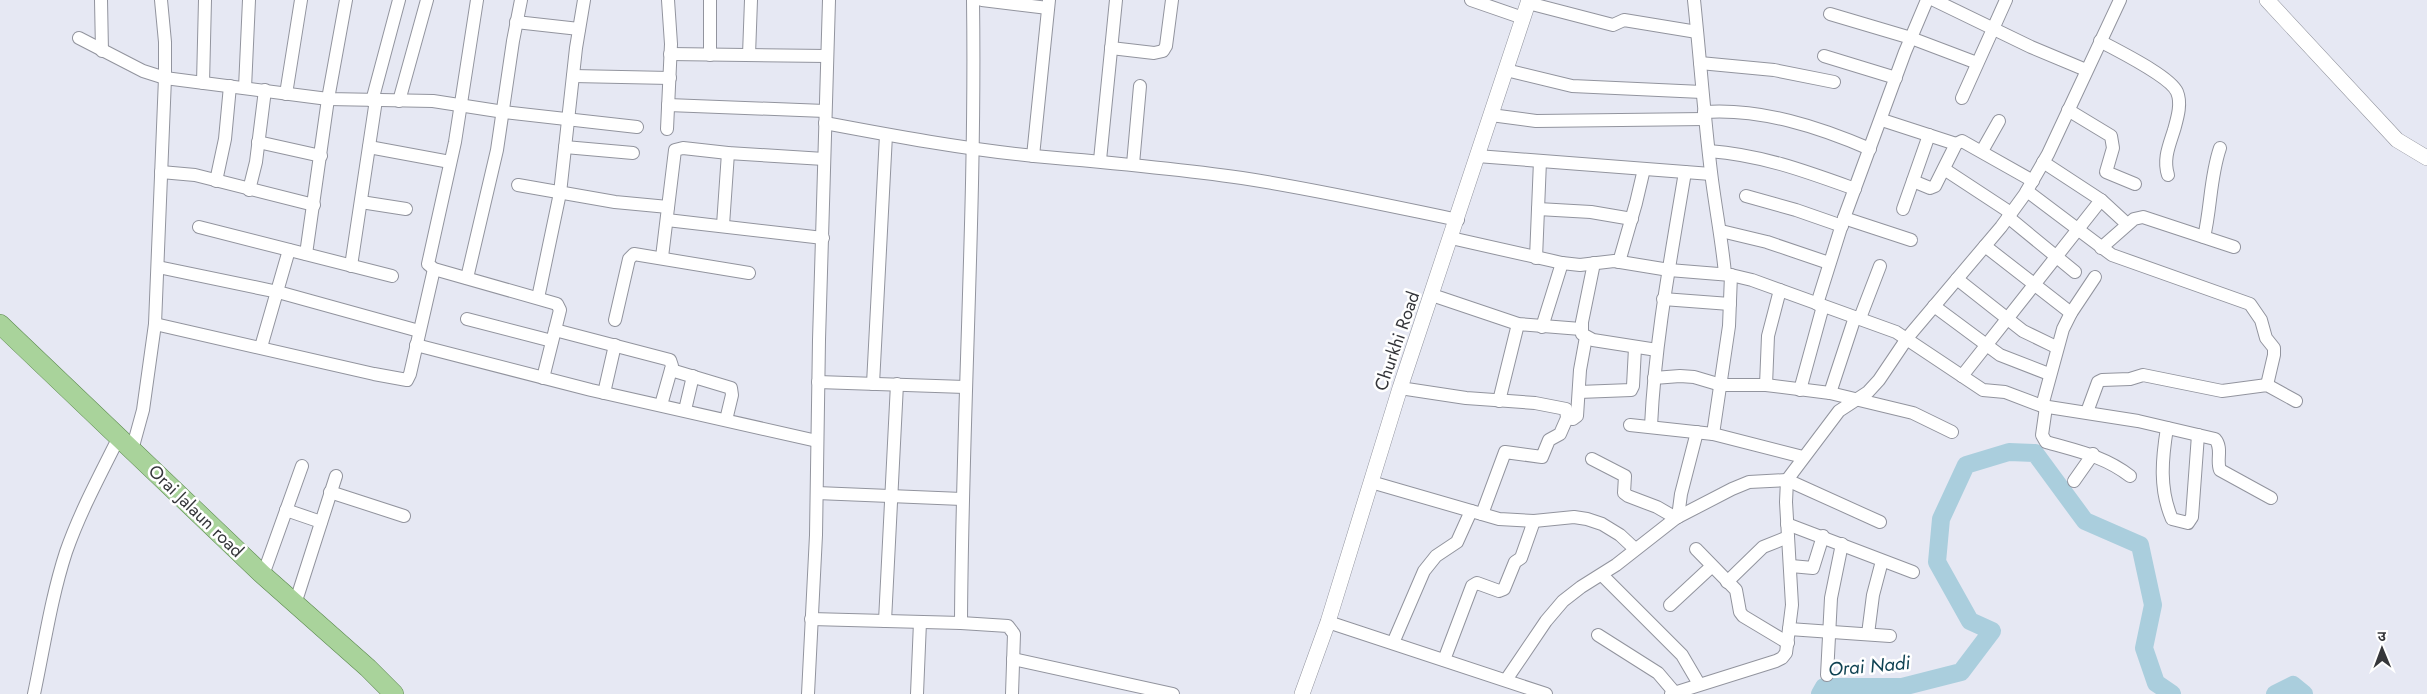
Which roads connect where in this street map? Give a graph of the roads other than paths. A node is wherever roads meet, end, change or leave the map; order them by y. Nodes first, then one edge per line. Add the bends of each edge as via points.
1 (101, 0) edge
2 (161, 0) edge
3 (205, 0) edge
4 (249, 0) edge
5 (301, 0) edge
6 (346, 0) edge
7 (399, 0) edge
8 (427, 0) edge
9 (477, 0) edge
10 (521, 0) edge
11 (584, 0) edge
12 (668, 0) edge
13 (710, 0) edge
14 (751, 0) edge
15 (829, 0) edge
16 (973, 0) edge
17 (982, 0) edge
18 (1116, 0) edge
19 (1172, 0) edge
20 (1471, 0) edge
21 (1694, 0) edge
22 (1927, 0) edge
23 (1934, 0) edge
24 (2006, 0) edge
25 (2120, 0) edge
26 (2266, 0) edge
27 (1529, 1) edge
28 (1048, 4) edge
29 (1830, 14) dead end
30 (1523, 18) junction
31 (516, 22) junction
32 (1994, 28) junction
33 (579, 30) junction
34 (1697, 32) junction
35 (79, 38) dead end
36 (1911, 38) junction
37 (2100, 41) junction
38 (1111, 48) junction
39 (102, 51) junction
40 (670, 54) junction
41 (710, 55) junction
42 (749, 55) junction
43 (827, 56) junction
44 (1824, 56) dead end
45 (1700, 63) junction
46 (1977, 63) junction
47 (1506, 70) junction
48 (2086, 70) junction
49 (573, 76) junction
50 (165, 78) junction
51 (670, 78) junction
52 (1896, 78) junction
53 (1834, 82) dead end
54 (203, 83) junction
55 (230, 86) junction
56 (1140, 86) dead end
57 (246, 88) junction
58 (265, 90) junction
59 (1702, 92) junction
60 (286, 94) junction
61 (1962, 98) dead end
62 (328, 99) junction
63 (374, 100) junction
64 (399, 101) junction
65 (668, 105) junction
66 (460, 106) junction
67 (2068, 110) junction
68 (504, 112) junction
69 (1491, 115) junction
70 (1705, 115) junction
71 (825, 117) junction
72 (568, 120) junction
73 (1882, 120) junction
74 (1999, 121) dead end
75 (637, 127) dead end
76 (667, 129) dead end
77 (886, 135) junction
78 (1929, 136) junction
79 (258, 142) junction
80 (1956, 144) junction
81 (369, 147) junction
82 (565, 147) junction
83 (973, 147) junction
84 (2220, 148) dead end
85 (1870, 149) junction
86 (1708, 151) junction
87 (1982, 151) junction
88 (632, 153) dead end
89 (728, 153) junction
90 (321, 156) junction
91 (1033, 156) junction
92 (1477, 156) junction
93 (2427, 158) edge
94 (824, 159) junction
95 (1100, 160) junction
96 (1540, 161) junction
97 (450, 162) junction
98 (2044, 162) junction
99 (1133, 164) junction
100 (1644, 169) junction
101 (1944, 169) junction
102 (161, 172) junction
103 (1685, 172) junction
104 (1711, 174) junction
105 (2168, 175) dead end
106 (216, 181) junction
107 (1913, 181) junction
108 (2135, 184) dead end
109 (518, 185) dead end
110 (2030, 186) junction
111 (1855, 189) junction
112 (249, 190) junction
113 (560, 193) junction
114 (1746, 196) dead end
115 (2101, 200) junction
116 (361, 202) junction
117 (314, 205) junction
118 (406, 209) dead end
119 (1538, 209) junction
120 (1903, 209) dead end
121 (668, 214) junction
122 (2010, 215) junction
123 (1632, 219) junction
124 (1458, 220) junction
125 (1843, 222) junction
126 (2127, 224) junction
127 (723, 225) junction
128 (199, 227) dead end
129 (2078, 229) junction
130 (1721, 232) junction
131 (2204, 237) junction
132 (823, 238) junction
133 (1451, 238) junction
134 (1911, 240) dead end
135 (1986, 246) junction
136 (2234, 247) dead end
137 (2101, 248) junction
138 (289, 250) junction
139 (306, 254) junction
140 (2055, 256) junction
141 (662, 258) junction
142 (1536, 258) junction
143 (1619, 262) junction
144 (1594, 263) junction
145 (1829, 263) junction
146 (1562, 264) junction
147 (351, 266) junction
148 (1880, 266) dead end
149 (158, 267) junction
150 (434, 269) junction
151 (1669, 270) junction
152 (2075, 272) dead end
153 (749, 273) dead end
154 (1728, 274) junction
155 (392, 276) dead end
156 (2095, 277) dead end
157 (467, 278) junction
158 (1957, 279) junction
159 (2033, 285) junction
160 (1780, 290) junction
161 (278, 292) junction
162 (1432, 295) junction
163 (538, 298) junction
164 (1663, 299) junction
165 (1730, 304) junction
166 (1820, 305) junction
167 (1934, 306) junction
168 (2070, 313) junction
169 (1858, 317) junction
170 (466, 319) dead end
171 (2007, 319) junction
172 (615, 320) dead end
173 (0, 324) edge
174 (155, 324) junction
175 (1518, 324) junction
176 (1542, 327) junction
177 (419, 331) junction
178 (1584, 333) junction
179 (553, 336) junction
180 (1908, 337) junction
181 (1986, 344) junction
182 (416, 345) junction
183 (615, 345) junction
184 (2056, 347) junction
185 (262, 348) junction
186 (1634, 348) junction
187 (1657, 350) junction
188 (671, 370) junction
189 (2049, 374) junction
190 (693, 376) junction
191 (1962, 376) junction
192 (543, 378) junction
193 (818, 382) junction
194 (1653, 382) junction
195 (873, 384) junction
196 (897, 384) junction
197 (1721, 385) junction
198 (1766, 385) junction
199 (1633, 386) junction
200 (2267, 386) junction
201 (965, 387) junction
202 (1400, 388) junction
203 (1800, 390) junction
204 (1579, 392) junction
205 (604, 393) junction
206 (1830, 393) junction
207 (1858, 400) junction
208 (1500, 401) junction
209 (2296, 401) dead end
210 (661, 405) junction
211 (2044, 406) junction
212 (685, 410) junction
213 (2087, 412) junction
214 (1567, 418) junction
215 (726, 420) junction
216 (1630, 425) dead end
217 (1651, 426) junction
218 (2168, 428) junction
219 (1697, 432) junction
220 (1952, 432) dead end
221 (1714, 434) junction
222 (2198, 435) junction
223 (817, 441) junction
224 (126, 444) junction
225 (2093, 454) junction
226 (1803, 457) junction
227 (1592, 459) dead end
228 (302, 466) dead end
229 (336, 476) dead end
230 (2130, 476) dead end
231 (1787, 480) junction
232 (2074, 481) dead end
233 (1371, 482) junction
234 (330, 492) junction
235 (816, 493) junction
236 (892, 496) junction
237 (2272, 498) dead end
238 (962, 499) junction
239 (286, 510) junction
240 (1477, 513) junction
241 (404, 516) dead end
242 (1677, 517) junction
243 (1534, 521) junction
244 (320, 522) junction
245 (1880, 522) dead end
246 (1788, 531) junction
247 (1823, 536) junction
248 (1842, 544) junction
249 (1636, 549) junction
250 (1696, 549) dead end
251 (1882, 561) junction
252 (1791, 566) junction
253 (1711, 567) junction
254 (1913, 572) dead end
255 (263, 575) junction
256 (1602, 575) junction
257 (1727, 582) junction
258 (295, 604) junction
259 (1670, 605) dead end
260 (811, 620) junction
261 (886, 621) junction
262 (920, 622) junction
263 (1328, 622) junction
264 (961, 623) junction
265 (1790, 629) junction
266 (1828, 631) junction
267 (1868, 634) junction
268 (1598, 635) dead end
269 (1890, 636) dead end
270 (1393, 643) junction
271 (1788, 643) junction
272 (1013, 658) junction
273 (1444, 660) junction
274 (1827, 675) dead end
275 (1506, 680) junction
276 (1695, 688) edge
277 (1673, 693) edge
278 (34, 694) edge
279 (394, 694) edge
280 (808, 694) edge
281 (917, 694) edge
282 (1012, 694) edge
283 (1173, 694) edge
284 (1302, 694) edge
285 (1546, 694) edge

1 - 39 street
2 - 50 street
3 - 54 street
4 - 57 street
5 - 60 street
6 - 62 street
7 - 63 street
8 - 64 street
9 - 66 street
10 - 31 street
11 - 33 street
12 - 40 street
13 - 41 street
14 - 42 street
15 - 43 street
16 - 83 street
17 - 28 street
18 - 38 street
19 - 38 street via 1163,51 1154,53
20 - 30 street
21 - 34 street
22 - 36 street
23 - 32 street
24 - 32 street
25 - 37 street
26 - 93 street via 2397,140
27 - 30 street, Churkhi Road
27 - 34 street via 1613,25 1624,20
28 - 91 street
29 - 36 street
30 - 47 street, Churkhi Road
31 - 33 street
31 - 68 street
32 - 46 street
32 - 48 street
33 - 49 street
34 - 45 street
35 - 39 street
36 - 46 street
36 - 52 street
37 - 48 street
37 - 105 street via 2168,80 2178,94 2177,120 2166,156
38 - 95 street
39 - 50 street via 153,76
40 - 41 street
40 - 51 street
41 - 42 street
42 - 43 street
43 - 71 street
44 - 52 street
45 - 53 street via 1774,70
45 - 59 street
46 - 61 street
47 - 59 street via 1572,86
47 - 69 street, Churkhi Road
48 - 67 street
49 - 51 street
49 - 72 street
50 - 54 street
50 - 102 street
51 - 65 street
52 - 73 street
54 - 55 street
55 - 57 street
55 - 106 street
56 - 99 street
57 - 58 street
58 - 60 street
58 - 79 street
59 - 70 street
60 - 62 street
62 - 63 street
62 - 90 street
63 - 64 street
63 - 81 street
64 - 66 street via 433,101
65 - 71 street
65 - 76 street
66 - 68 street
66 - 97 street
67 - 98 street
67 - 108 street via 2111,136 2113,148 2106,172
68 - 72 street
68 - 157 street
69 - 70 street via 1536,121
69 - 92 street, Churkhi Road
70 - 85 street via 1739,111 1768,116 1827,132
70 - 86 street
71 - 77 street
71 - 94 street
72 - 75 street
72 - 82 street
73 - 78 street
73 - 85 street
74 - 87 street
77 - 83 street
77 - 195 street
78 - 80 street
78 - 107 street
79 - 90 street
79 - 112 street
80 - 87 street via 1962,141
80 - 101 street
81 - 97 street
81 - 116 street
82 - 88 street
82 - 113 street
83 - 91 street
83 - 201 street
84 - 131 street via 2214,165
85 - 111 street
86 - 104 street
86 - 111 street via 1774,161
87 - 110 street
89 - 94 street
89 - 121 street via 675,150
89 - 127 street
90 - 117 street
91 - 95 street
92 - 96 street
92 - 124 street, Churkhi Road
94 - 132 street
95 - 99 street
96 - 100 street
96 - 119 street
97 - 150 street via 427,259
98 - 110 street
98 - 115 street
99 - 124 street via 1339,194
100 - 103 street
100 - 123 street
101 - 107 street via 1933,188
101 - 122 street
102 - 106 street via 195,175
102 - 149 street
103 - 104 street
103 - 151 street
104 - 130 street
106 - 112 street
107 - 120 street
109 - 113 street
110 - 122 street
110 - 129 street
111 - 125 street
112 - 117 street
113 - 121 street via 644,206
113 - 163 street
114 - 125 street
115 - 126 street
115 - 129 street
116 - 118 street
116 - 147 street
117 - 139 street
119 - 123 street via 1590,212
119 - 142 street
121 - 127 street
121 - 141 street
122 - 135 street
122 - 140 street
123 - 143 street
124 - 133 street, Churkhi Road
125 - 134 street
125 - 145 street
126 - 131 street via 2143,217
126 - 137 street
127 - 132 street
128 - 138 street
129 - 137 street
129 - 140 street
130 - 145 street via 1768,242
130 - 154 street
131 - 136 street
132 - 193 street
133 - 142 street
133 - 162 street, Churkhi Road
135 - 158 street
135 - 159 street
137 - 200 street via 2123,260 2250,304 2274,348
138 - 139 street
138 - 161 street
139 - 147 street
140 - 152 street
140 - 159 street
141 - 153 street
141 - 172 street via 631,256
142 - 146 street
143 - 144 street
143 - 151 street
144 - 146 street
144 - 178 street
145 - 166 street
146 - 176 street
147 - 155 street
148 - 169 street
149 - 161 street
149 - 174 street
150 - 157 street
150 - 177 street
151 - 154 street
151 - 164 street
154 - 160 street
154 - 165 street
156 - 168 street
157 - 163 street
158 - 167 street
158 - 171 street
159 - 168 street
159 - 171 street
160 - 166 street
160 - 198 street via 1768,336
161 - 177 street
161 - 185 street
162 - 175 street
162 - 202 street, Churkhi Road
163 - 179 street via 559,307
164 - 165 street
164 - 187 street
165 - 197 street
166 - 169 street
166 - 203 street
167 - 180 street
167 - 181 street
168 - 184 street
169 - 180 street
169 - 206 street
170 - 179 street
171 - 181 street
171 - 184 street via 2035,338
173 - 224 main road, Orai Jalaun road
174 - 185 street
174 - 224 street via 143,410
175 - 176 street
175 - 208 street
176 - 178 street
177 - 182 street
178 - 186 street
178 - 204 street
179 - 183 street
179 - 192 street
180 - 191 street
180 - 207 street via 1879,380
181 - 189 street via 2013,361
181 - 191 street
182 - 185 street via 407,380
182 - 192 street
183 - 188 street via 668,358 672,362
183 - 205 street
184 - 189 street
186 - 187 street
186 - 199 street
187 - 194 street
188 - 190 street
188 - 210 street
189 - 211 street
190 - 212 street
190 - 215 street via 731,388
191 - 211 street via 1982,390 2005,392
192 - 205 street
193 - 195 street
193 - 223 street
194 - 197 street via 1694,377
194 - 199 street
194 - 217 street
195 - 196 street
196 - 201 street
196 - 236 street
197 - 198 street
197 - 221 street
198 - 203 street
199 - 204 street via 1628,391
200 - 209 street
200 - 213 street via 2222,391 2151,375 2130,380 2102,380 2096,386
201 - 238 street
202 - 208 street
202 - 233 street, Churkhi Road
203 - 206 street
204 - 214 street via 1578,416
205 - 210 street
206 - 207 street
207 - 220 street via 1913,413
207 - 226 street via 1839,411
208 - 214 street via 1563,407 1568,413
210 - 212 street
211 - 213 street
211 - 225 street via 2043,439 2046,442
212 - 215 street
213 - 218 street
214 - 240 street via 1558,437 1549,440 1542,456 1505,452
215 - 223 street
216 - 217 street
217 - 219 street
218 - 222 street
218 - 222 street via 2162,460 2163,480 2172,519 2184,523 2188,523 2192,516
219 - 221 street
219 - 242 street
221 - 226 street
222 - 237 street via 2218,442 2220,470
223 - 235 street
224 - 255 main road, Orai Jalaun road
224 - 278 street via 88,501 66,552
225 - 230 street
225 - 232 street
226 - 231 street
227 - 242 street via 1625,476 1624,493 1628,496
228 - 239 street
229 - 234 street
231 - 242 street via 1749,482
231 - 245 street
231 - 246 street
233 - 240 street
233 - 263 street, Churkhi Road
234 - 241 street
234 - 244 street
235 - 236 street
235 - 260 street
236 - 238 street
236 - 261 street
238 - 264 street
239 - 244 street
239 - 255 street
240 - 243 street via 1499,519
240 - 270 street via 1456,542 1436,556 1424,571
242 - 249 street
243 - 249 street via 1587,519 1620,535
243 - 273 street via 1521,558 1515,562 1504,590 1477,583 1472,586
244 - 258 street
246 - 247 street
246 - 252 street
246 - 257 street via 1763,547
247 - 248 street
247 - 252 street via 1814,568
248 - 251 street
248 - 266 street
249 - 256 street
250 - 253 street
251 - 254 street
251 - 267 street
252 - 265 street
253 - 257 street
253 - 259 street
255 - 258 main road, Orai Jalaun road
256 - 275 street via 1563,601
256 - 276 street via 1682,655
257 - 271 street via 1738,596 1743,616
258 - 279 main road, Orai Jalaun road
260 - 261 street
260 - 280 street
261 - 262 street
262 - 264 street
262 - 281 street
263 - 270 street
263 - 284 street, Churkhi Road
264 - 272 street via 1012,628
265 - 266 street
265 - 271 street
266 - 267 street
266 - 274 street
267 - 269 street
268 - 277 street via 1658,674
270 - 273 street
271 - 276 street via 1786,653 1776,661
272 - 282 street
272 - 283 street
273 - 275 street
275 - 285 street
276 - 277 street

